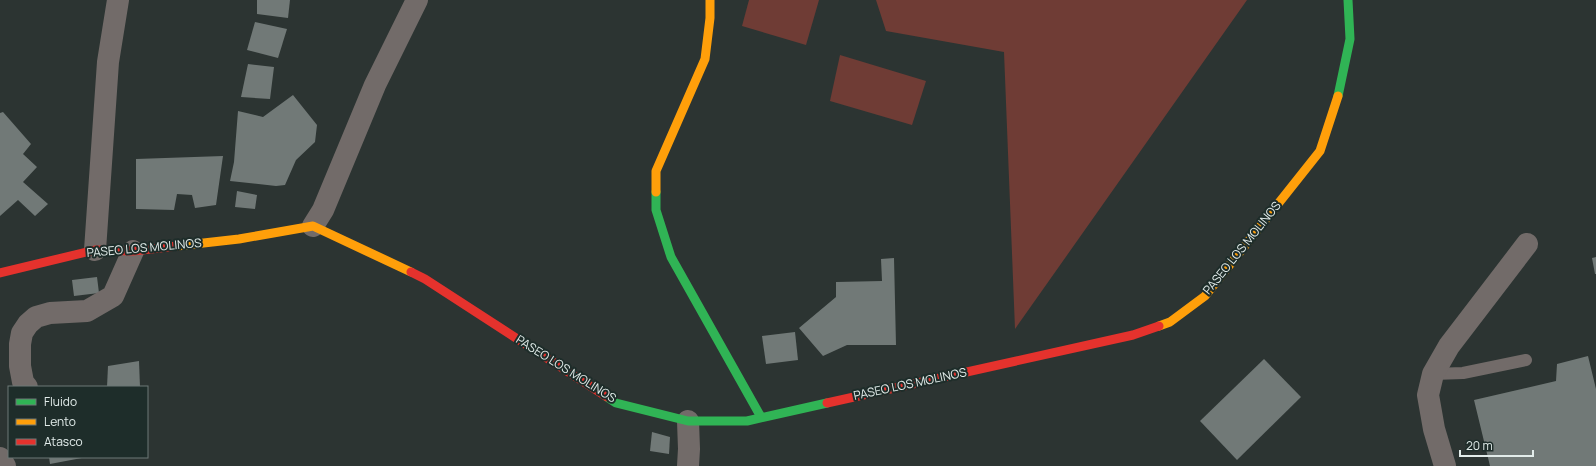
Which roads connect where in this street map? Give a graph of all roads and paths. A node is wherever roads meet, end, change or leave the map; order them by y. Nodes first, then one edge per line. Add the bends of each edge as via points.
1 (118, 0) edge
2 (417, 0) edge
3 (710, 0) edge
4 (1348, 0) edge
5 (313, 226) junction
6 (1527, 244) dead end
7 (95, 250) junction
8 (134, 251) junction
9 (0, 274) edge
10 (1526, 360) dead end
11 (1433, 374) junction
12 (26, 386) edge
13 (761, 417) junction
14 (688, 421) junction
15 (0, 458) edge
16 (5, 466) edge
17 (688, 466) edge
18 (1445, 466) edge

1 - 7 street via 108,62
2 - 5 street via 375,85 323,210
3 - 13 street via 705,59 656,171 656,210 671,257
4 - 13 street, PASEO LOS MOLINOS via 1350,39 1340,91 1320,151 1205,296 1170,322 1133,335
5 - 8 street, PASEO LOS MOLINOS via 239,239
5 - 14 street, PASEO LOS MOLINOS via 425,279 616,403
6 - 11 street via 1449,346
7 - 8 street, PASEO LOS MOLINOS
7 - 9 street, PASEO LOS MOLINOS
8 - 12 street via 113,296 87,311 50,313 36,317 28,324 22,333 20,344 20,366
10 - 11 lane via 1464,373
11 - 18 street via 1428,395 1434,429
13 - 14 street, PASEO LOS MOLINOS via 747,421
14 - 17 street
15 - 16 street

